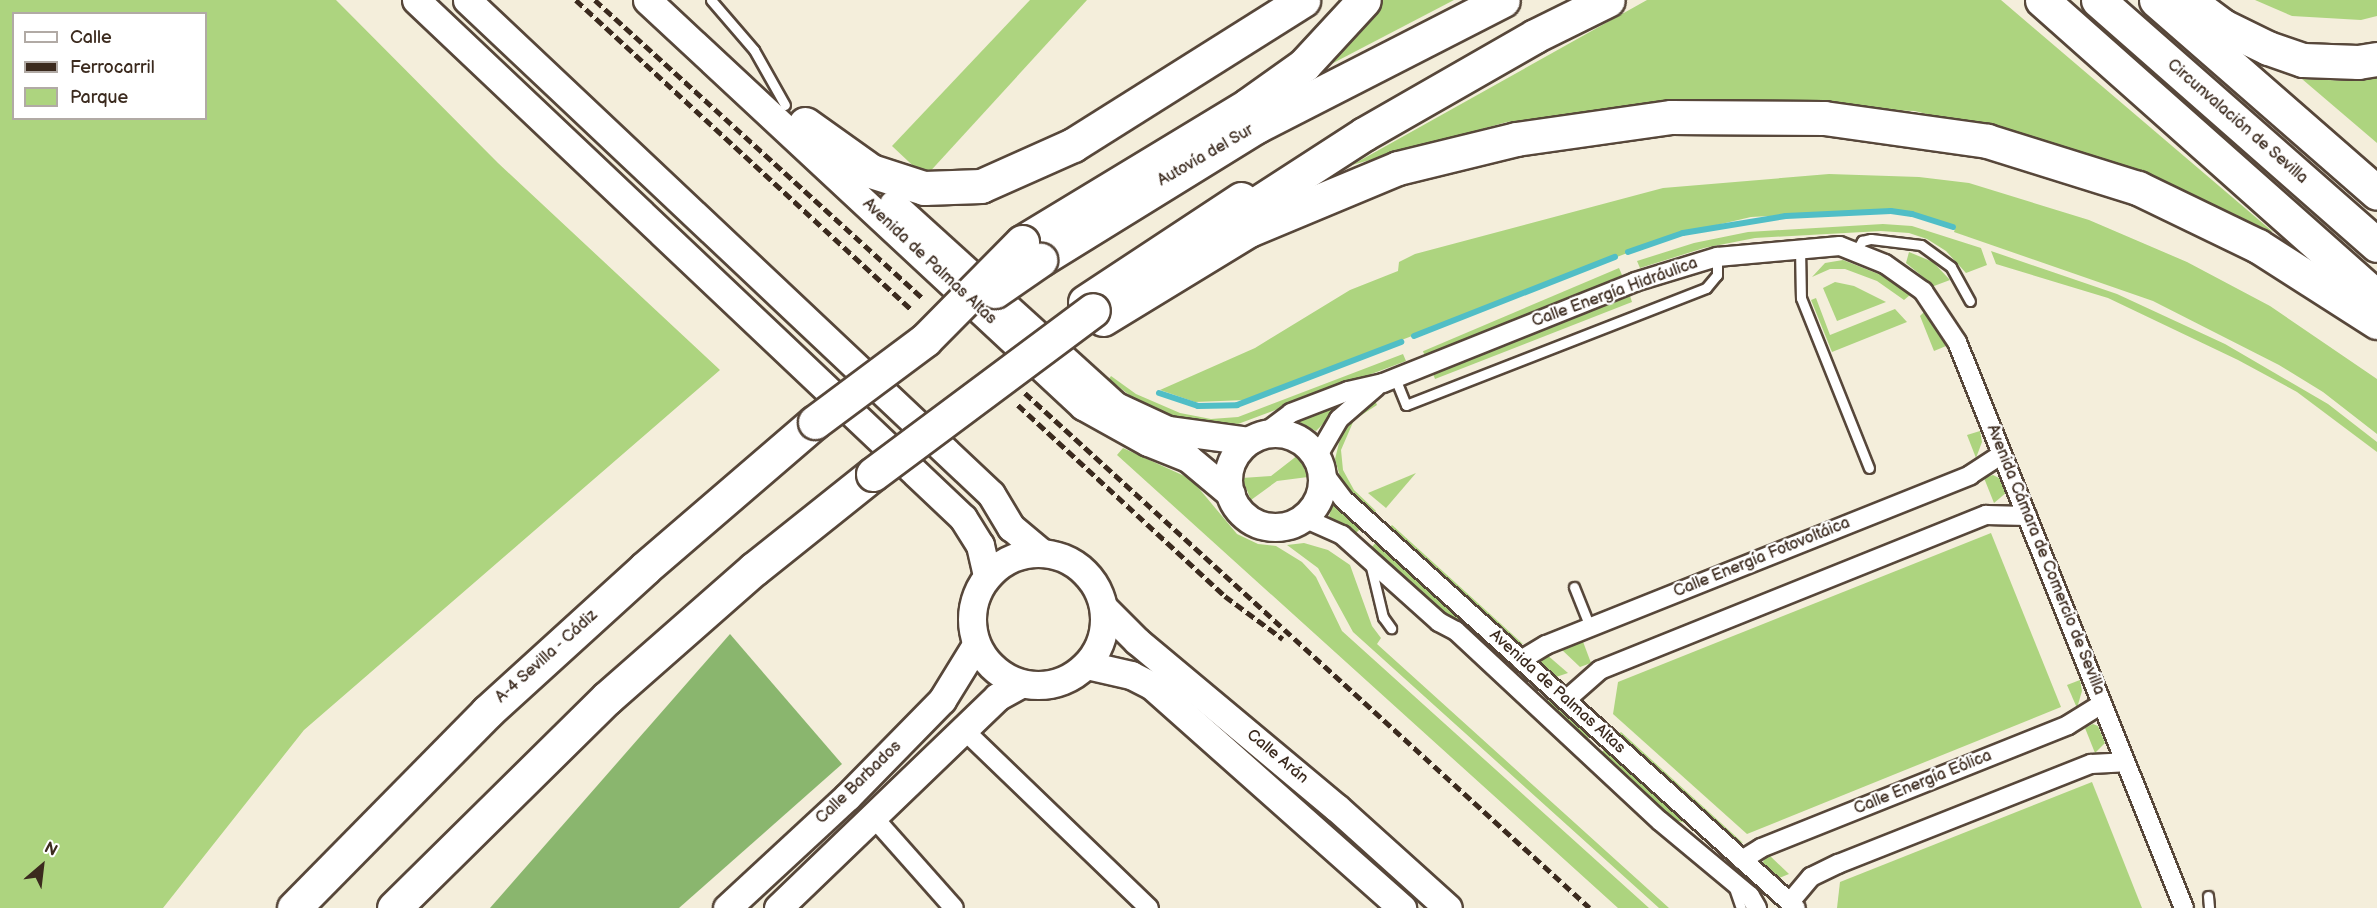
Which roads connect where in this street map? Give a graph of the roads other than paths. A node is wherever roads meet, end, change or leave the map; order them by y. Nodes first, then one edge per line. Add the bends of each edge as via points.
1 (416, 0) edge
2 (467, 0) edge
3 (647, 0) edge
4 (674, 0) edge
5 (711, 0) edge
6 (1303, 0) edge
7 (1365, 0) edge
8 (1465, 0) edge
9 (1503, 0) edge
10 (1580, 0) edge
11 (1608, 0) edge
12 (2036, 0) edge
13 (2042, 0) edge
14 (2098, 0) edge
15 (2156, 0) edge
16 (2188, 0) edge
17 (2207, 0) edge
18 (2093, 45) junction
19 (2377, 46) edge
20 (2377, 59) edge
21 (795, 115) junction
22 (1257, 126) junction
23 (2377, 193) edge
24 (2377, 245) edge
25 (1800, 248) junction
26 (1031, 251) junction
27 (1856, 251) junction
28 (1717, 256) junction
29 (2377, 297) edge
30 (1970, 301) dead end
31 (1094, 310) junction
32 (2377, 322) edge
33 (925, 340) joint
34 (1389, 380) junction
35 (1255, 438) junction
36 (2002, 454) junction
37 (1319, 464) junction
38 (1869, 468) dead end
39 (1230, 494) junction
40 (2027, 516) junction
41 (1304, 518) junction
42 (1041, 552) junction
43 (1368, 557) junction
44 (987, 575) junction
45 (1574, 587) dead end
46 (1104, 608) junction
47 (1590, 627) junction
48 (1391, 628) dead end
49 (976, 645) junction
50 (1521, 660) junction
51 (1087, 665) junction
52 (1020, 684) junction
53 (1565, 693) junction
54 (1531, 699) junction
55 (2102, 704) junction
56 (963, 729) junction
57 (2125, 762) junction
58 (874, 818) junction
59 (1743, 860) junction
60 (1776, 890) junction
61 (2208, 896) dead end
62 (1795, 899) edge
63 (1749, 904) edge
64 (294, 908) edge
65 (394, 908) edge
66 (727, 908) edge
67 (778, 908) edge
68 (954, 908) edge
69 (1149, 908) edge
70 (1402, 908) edge
71 (1448, 908) edge
72 (2184, 908) edge
73 (2209, 908) edge

1 - 44 street via 963,519 980,545
2 - 42 street via 991,494 1011,527
3 - 39 street, Avenida de Palmas Altas via 1083,406 1148,442 1188,458
4 - 21 street, Avenida de Palmas Altas
5 - 21 lane via 754,50
6 - 21 highway via 1072,145 981,186 924,188 871,171
7 - 26 highway via 1304,65
8 - 22 highway via 1374,49
9 - 22 highway, Autovía del Sur
10 - 31 highway via 1331,140
11 - 31 highway via 1535,36 1364,134
12 - 18 highway
13 - 18 highway
14 - 24 highway, Circunvalación de Sevilla
15 - 23 highway
16 - 20 highway via 2223,26 2303,60
17 - 19 highway via 2271,37 2307,50 2340,52
18 - 29 highway
21 - 35 street, Avenida de Palmas Altas via 1116,406 1168,430
22 - 26 highway, Autovía del Sur
25 - 27 street, Calle Energía Hidráulica via 1840,246
25 - 28 street, Calle Energía Hidráulica
25 - 38 lane via 1801,297
26 - 33 highway, Autovía del Sur, bridge
27 - 30 lane via 1862,241 1871,239 1921,245 1951,267
27 - 36 street, Avenida Cámara de Comercio de Sevilla via 1903,275 1938,308 1958,342
28 - 34 street, Calle Energía Hidráulica via 1635,282
28 - 34 lane via 1715,280 1695,293 1406,405
31 - 32 highway via 1249,230 1398,168 1516,139 1683,117 1824,118 1987,141 2138,188 2258,246
31 - 65 highway, bridge via 873,474 754,569 607,698
33 - 64 highway, A-4 Sevilla - Cádiz, bridge via 815,422 645,568 487,712
34 - 35 street, Calle Energía Hidráulica via 1291,413
34 - 37 street, Calle Energía Hidráulica via 1344,413
35 - 37 street via 1293,436
35 - 39 street via 1233,459
36 - 40 street, Avenida Cámara de Comercio de Sevilla
36 - 47 street, Calle Energía Fotovoltáica via 1970,475
37 - 41 street via 1317,502
37 - 50 street, Avenida de Palmas Altas via 1343,499
39 - 41 street via 1242,513 1261,525 1283,526
40 - 53 street via 1986,514 1600,670
40 - 55 street, Avenida Cámara de Comercio de Sevilla
41 - 43 street, Avenida de Palmas Altas via 1334,529
42 - 44 street via 1020,554
42 - 46 street via 1070,560 1093,580
43 - 48 lane via 1383,617
43 - 54 street, Avenida de Palmas Altas
44 - 49 street via 974,596 970,621
45 - 47 lane
46 - 51 street via 1102,639
46 - 71 street, Calle Arán via 1137,641 1337,808
47 - 50 street, Calle Energía Fotovoltáica via 1540,647
49 - 52 street via 993,670
49 - 66 street, Calle Barbados via 942,700 847,797
50 - 53 street, Avenida de Palmas Altas
51 - 52 street via 1068,679 1044,686
51 - 70 street, Calle Arán via 1131,675 1150,685
52 - 56 street via 997,697
53 - 54 street via 1542,690
53 - 59 street, Avenida de Palmas Altas
54 - 63 street, Avenida de Palmas Altas via 1540,712 1652,813 1730,878
55 - 57 street, Avenida Cámara de Comercio de Sevilla
55 - 59 street, Calle Energía Eólica via 2068,725 1761,848
56 - 58 street
56 - 69 street
57 - 62 street via 2091,764 1838,864
57 - 72 street, Avenida Cámara de Comercio de Sevilla
58 - 67 street
58 - 68 street
59 - 60 street, Avenida de Palmas Altas
60 - 62 street, Avenida de Palmas Altas
60 - 63 street via 1763,887
61 - 73 lane

